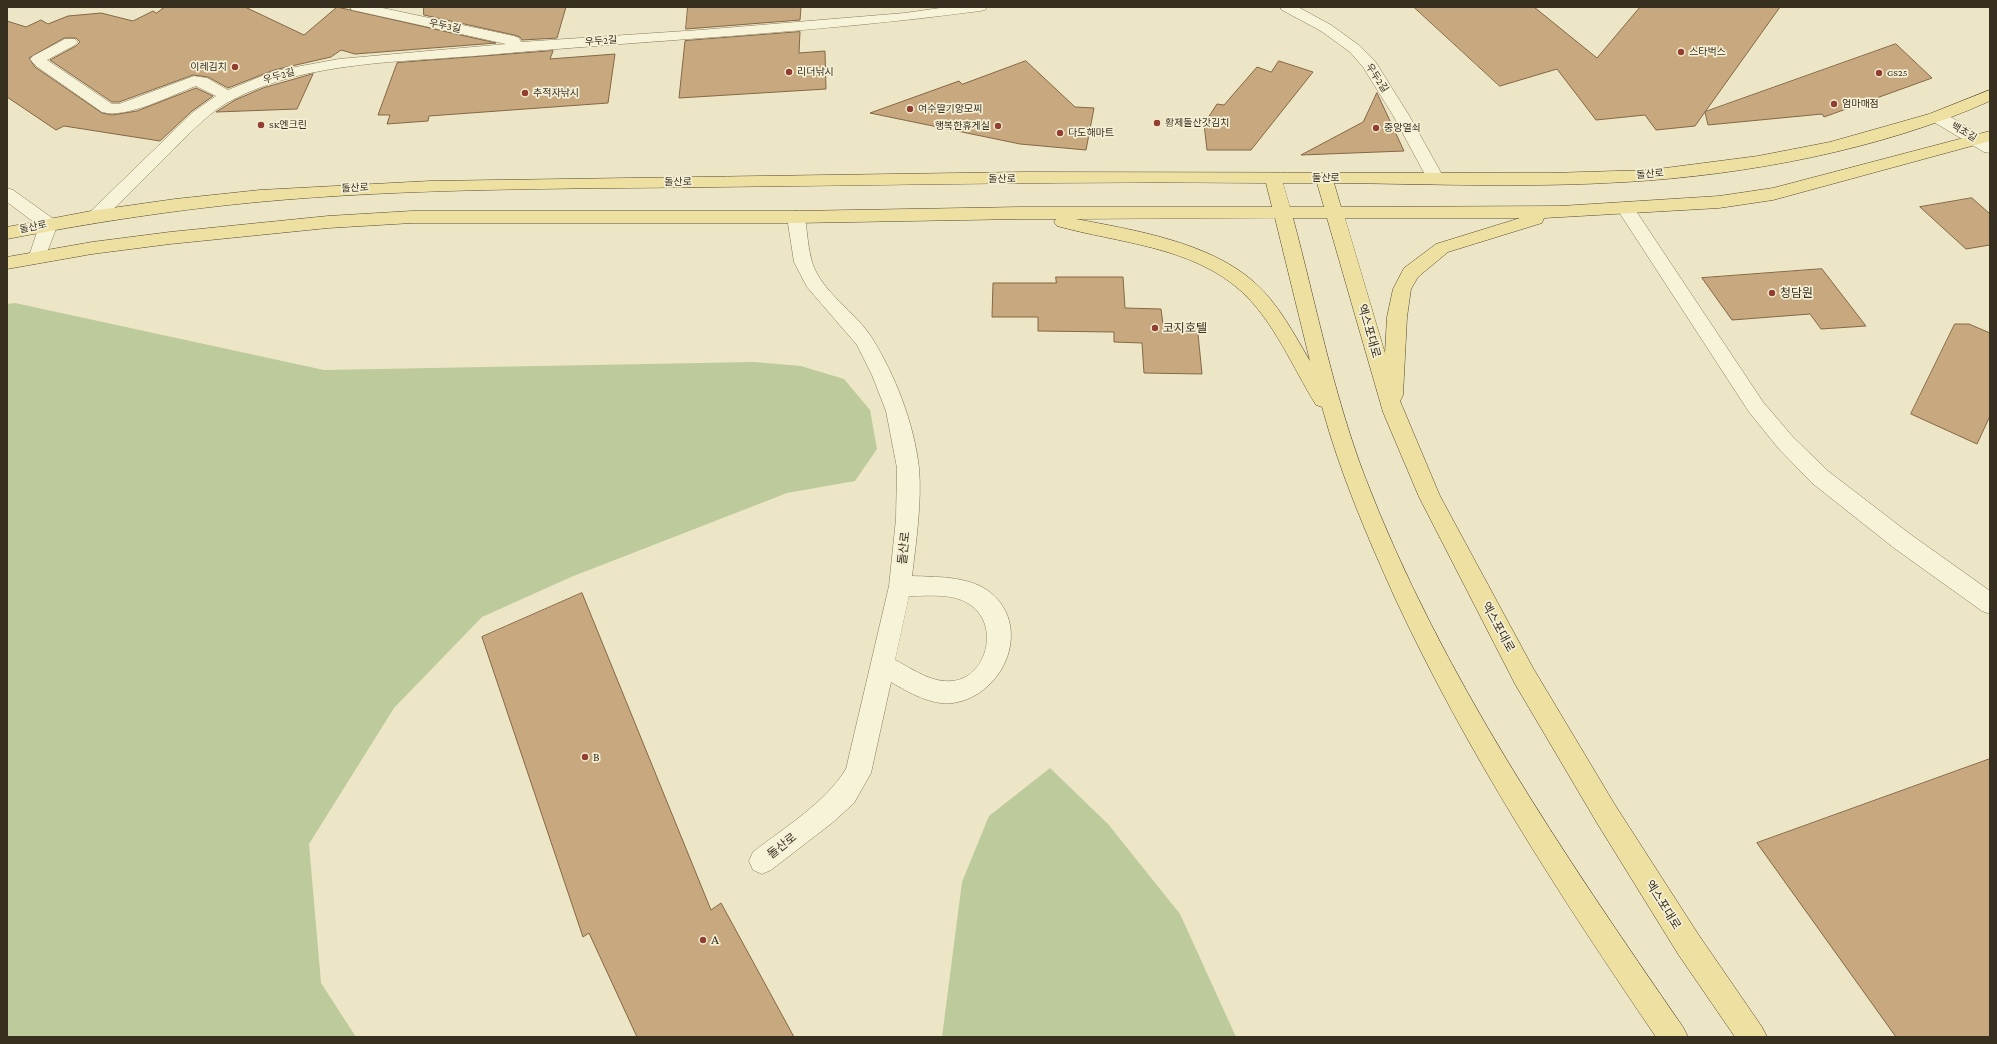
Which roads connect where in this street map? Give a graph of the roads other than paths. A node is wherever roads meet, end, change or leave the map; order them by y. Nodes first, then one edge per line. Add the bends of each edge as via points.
1 (357, 7) edge
2 (980, 7) edge
3 (1288, 7) edge
4 (70, 42) dead end
5 (532, 46) junction
6 (1990, 95) edge
7 (227, 96) junction
8 (1938, 117) junction
9 (1986, 141) edge
10 (1273, 177) junction
11 (1324, 178) junction
12 (1435, 178) junction
13 (7, 194) edge
14 (1626, 209) junction
15 (1334, 212) junction
16 (1561, 212) junction
17 (1021, 213) junction
18 (1282, 213) junction
19 (97, 214) junction
20 (796, 217) junction
21 (49, 224) junction
22 (7, 233) edge
23 (38, 256) junction
24 (7, 263) edge
25 (1393, 412) junction
26 (1335, 419) junction
27 (900, 586) junction
28 (1990, 604) edge
29 (883, 665) junction
30 (762, 861) dead end
31 (1673, 1037) edge
32 (1752, 1037) edge

1 - 5 street, 우두3길
2 - 5 street, 우두2길 via 890,19
3 - 12 street, 우두2길 via 1326,28 1369,64 1402,117
4 - 7 street via 38,59 108,109 121,109 194,81 201,81
5 - 7 street, 우두2길 via 297,70 262,80
6 - 8 main road, 돌산로
7 - 19 street, 우두2길 via 199,115
8 - 9 street, 백초길
8 - 12 main road, 돌산로 via 1830,148 1749,163 1662,174 1597,178
9 - 14 main road via 1773,194 1719,202
10 - 11 main road, 돌산로
10 - 18 main road
10 - 19 main road, 돌산로 via 532,183 356,188 189,202
11 - 12 main road, 돌산로
11 - 15 main road, 엑스포대로
13 - 21 street
14 - 16 main road
14 - 28 street via 1756,407 1786,443 1820,477 1902,541
15 - 16 main road
15 - 18 main road
15 - 25 main road, 엑스포대로
16 - 25 main road via 1442,248 1411,273 1402,289 1397,317
17 - 18 main road
17 - 20 main road
17 - 26 main road via 1141,240 1188,254 1221,268 1247,286 1268,310
18 - 26 main road
19 - 21 main road, 돌산로
20 - 23 main road via 412,217 253,229
20 - 27 street, 돌산로 via 803,262 816,287 864,341 882,375 896,411 908,468 908,519
21 - 22 main road, 돌산로
21 - 23 street
23 - 24 main road
25 - 32 main road, 엑스포대로 via 1430,497 1524,676 1606,814 1688,944
26 - 31 main road via 1354,477 1379,538 1415,616 1457,697 1562,870 1616,955
27 - 29 street, 돌산로
27 - 29 street via 960,590 979,597 998,619 1000,636 996,658 986,673 971,686 954,692 933,690
29 - 30 street, 돌산로 via 858,773 845,794

